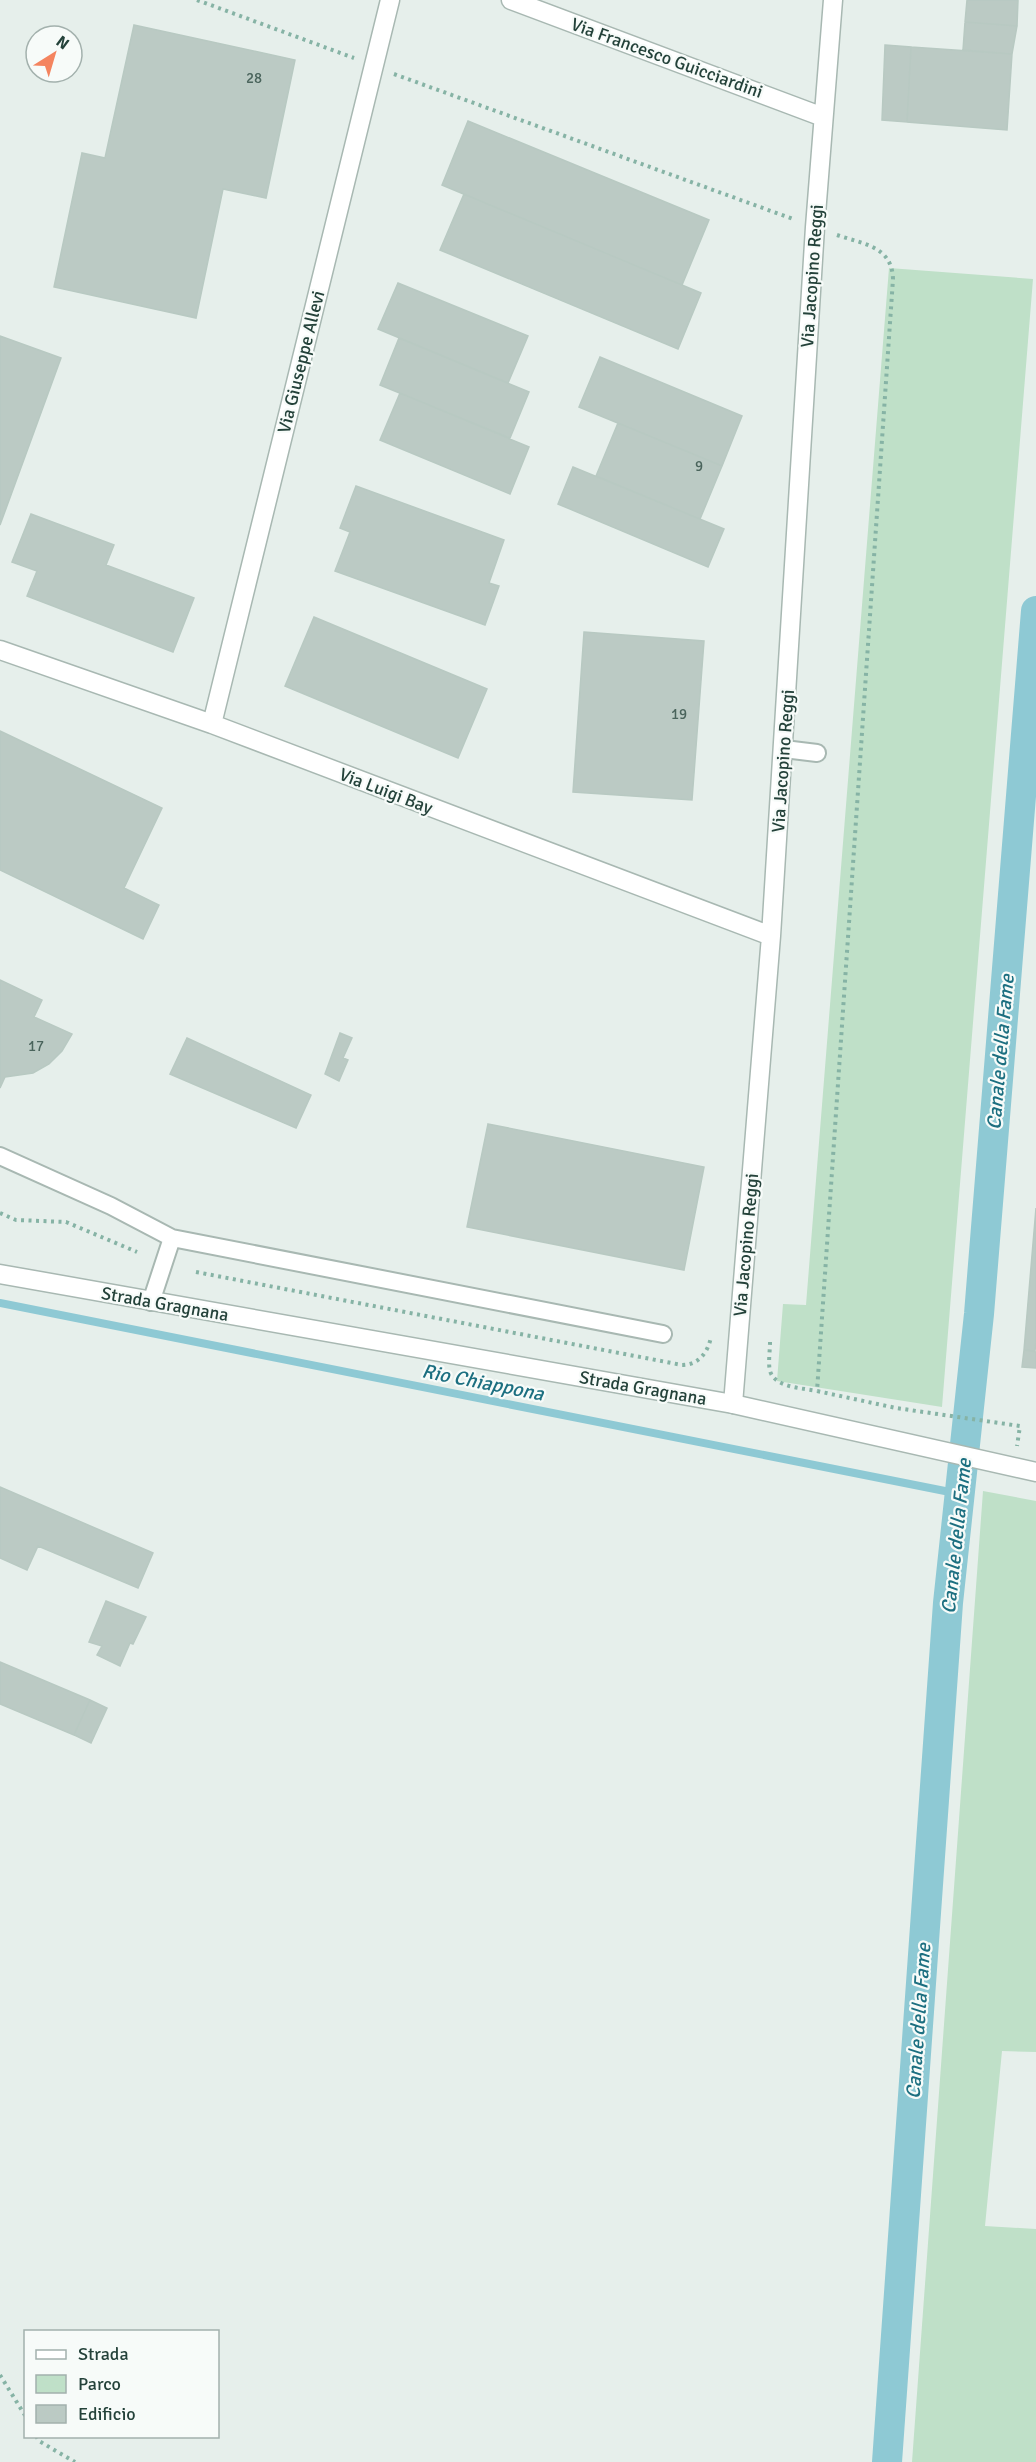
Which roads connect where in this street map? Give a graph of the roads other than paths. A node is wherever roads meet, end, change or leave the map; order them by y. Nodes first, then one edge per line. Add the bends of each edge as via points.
1 (390, 0) edge
2 (511, 0) edge
3 (832, 0) edge
4 (823, 117) junction
5 (0, 650) edge
6 (212, 724) junction
7 (784, 749) junction
8 (817, 753) dead end
9 (771, 936) junction
10 (0, 1156) edge
11 (172, 1238) junction
12 (0, 1274) edge
13 (151, 1302) junction
14 (663, 1334) dead end
15 (734, 1404) junction
16 (1036, 1472) edge

1 - 6 street, Via Giuseppe Allevi
2 - 4 street, Via Francesco Guicciardini
3 - 4 street, Via Jacopino Reggi
4 - 7 street, Via Jacopino Reggi
5 - 6 street, Via Luigi Bay
6 - 9 street, Via Luigi Bay
7 - 8 lane
7 - 9 street, Via Jacopino Reggi
9 - 15 street, Via Jacopino Reggi
10 - 11 lane
11 - 13 lane
11 - 14 lane
12 - 13 street, Strada Gragnana
13 - 15 street, Strada Gragnana
15 - 16 street, Strada Gragnana

